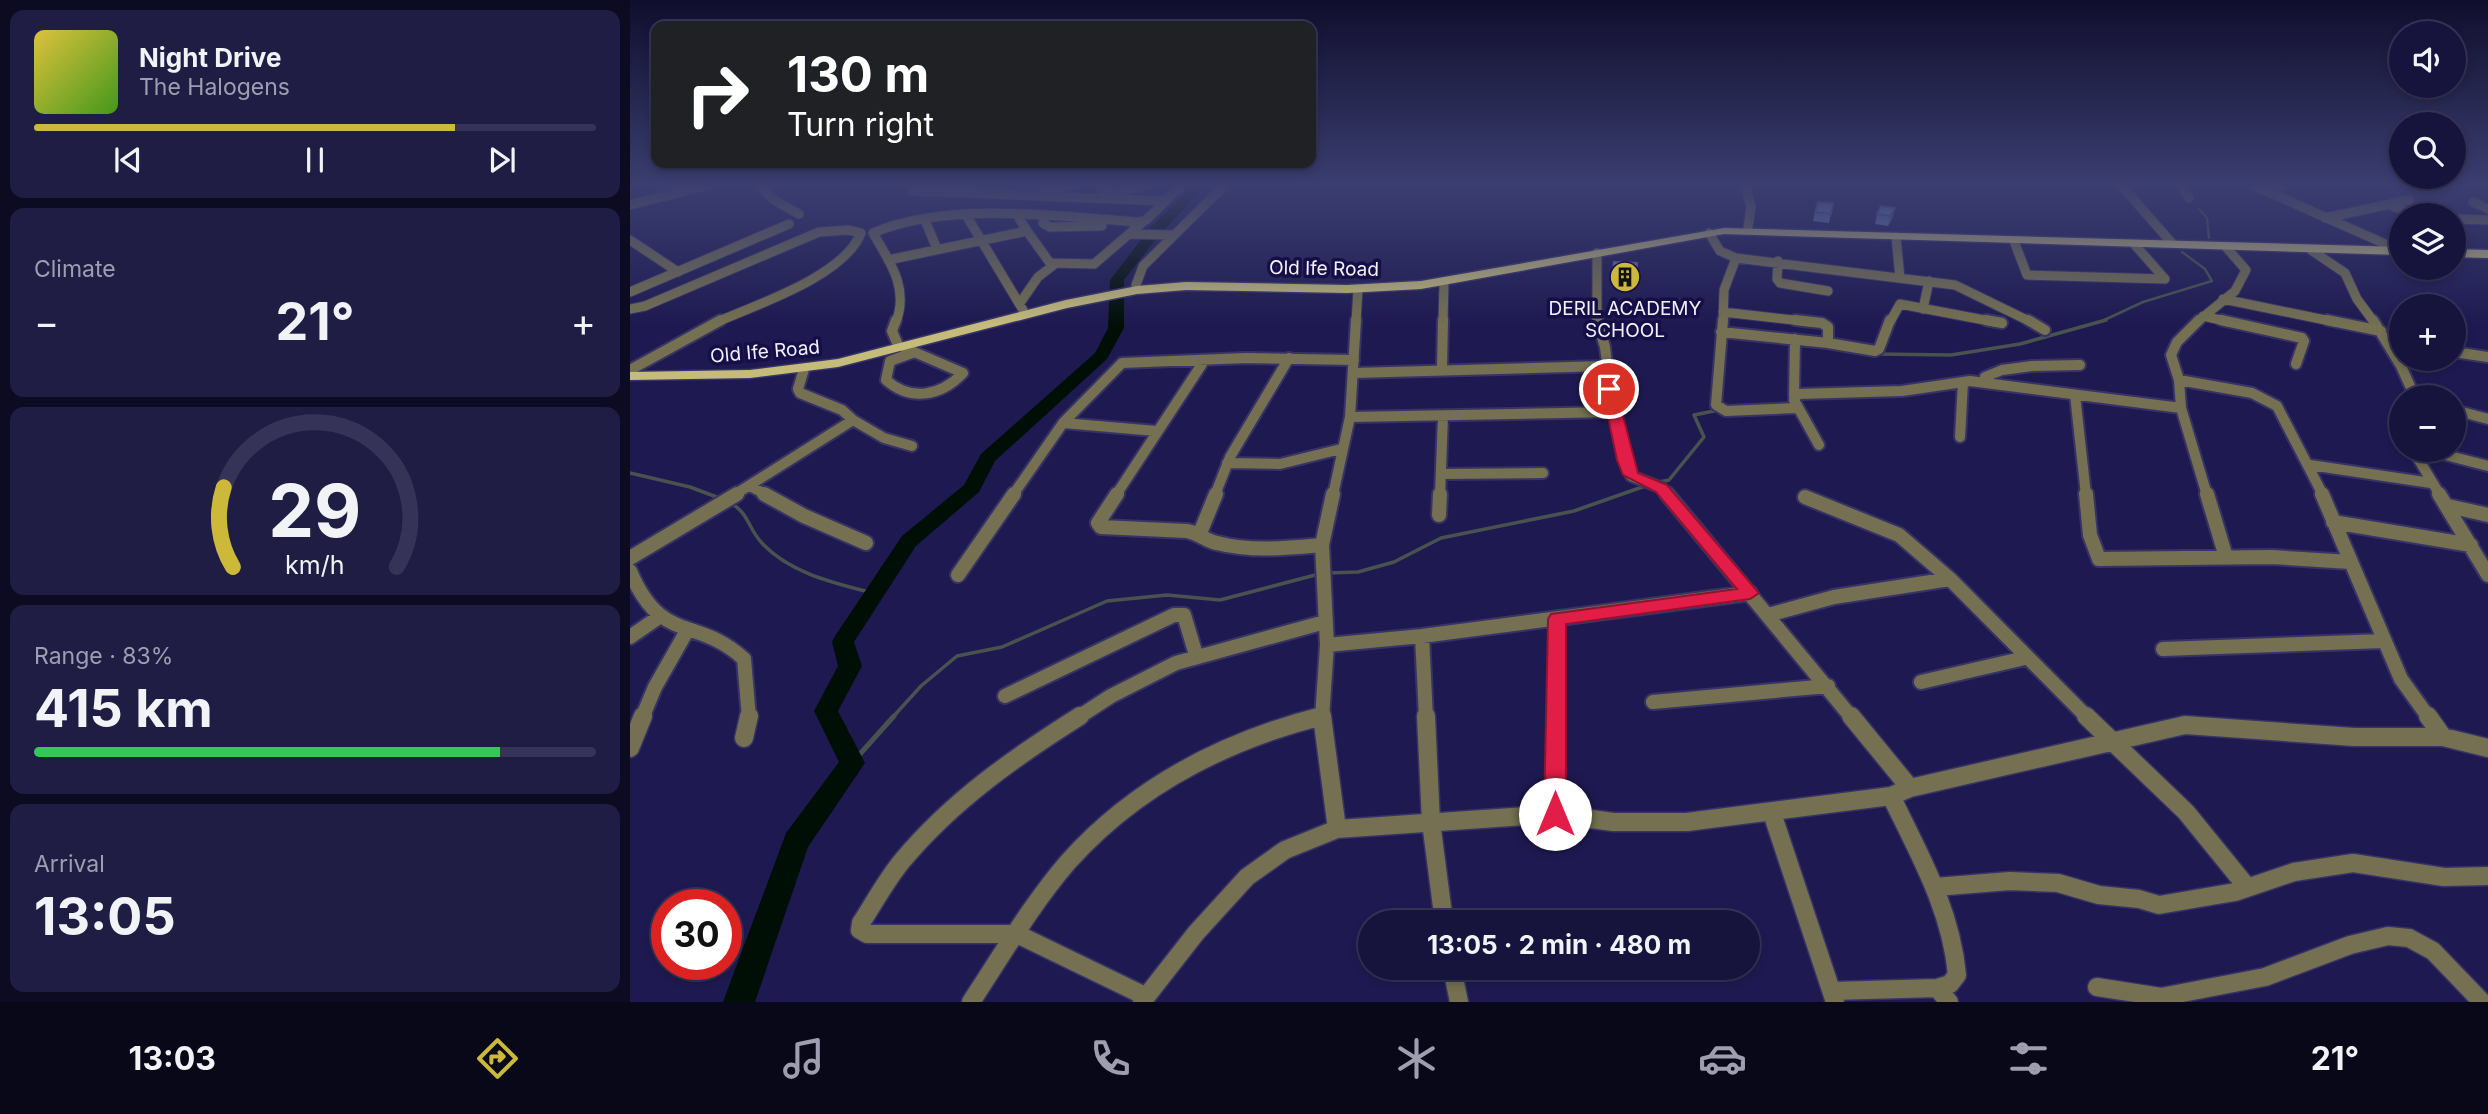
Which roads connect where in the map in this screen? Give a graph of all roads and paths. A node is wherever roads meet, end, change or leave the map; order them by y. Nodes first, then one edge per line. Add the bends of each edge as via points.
1 (1027, 231) edge
2 (771, 232) edge
3 (822, 232) edge
4 (856, 232) edge
5 (874, 232) edge
6 (930, 232) edge
7 (976, 232) edge
8 (1023, 232) edge
9 (1134, 232) edge
10 (1174, 232) edge
11 (1685, 232) edge
12 (1726, 232) edge
13 (1786, 232) edge
14 (1846, 232) edge
15 (2162, 232) edge
16 (2357, 232) edge
17 (1709, 233) junction
18 (1132, 234) junction
19 (1170, 235) junction
20 (1896, 237) junction
21 (1953, 237) junction
22 (630, 240) edge
23 (982, 240) junction
24 (2014, 241) junction
25 (2171, 242) junction
26 (2135, 245) junction
27 (2389, 245) edge
28 (2227, 247) junction
29 (2281, 247) junction
30 (2389, 249) edge
31 (2389, 249) edge
32 (937, 250) junction
33 (2311, 250) junction
34 (2466, 251) edge
35 (2488, 252) edge
36 (1597, 253) junction
37 (1736, 258) junction
38 (888, 260) junction
39 (1778, 261) junction
40 (1055, 264) junction
41 (1525, 264) junction
42 (678, 272) junction
43 (1900, 278) junction
44 (1928, 281) junction
45 (1444, 282) junction
46 (1187, 283) junction
47 (1136, 285) junction
48 (1358, 289) junction
49 (1113, 291) junction
50 (1828, 291) dead end
51 (630, 292) edge
52 (2223, 299) junction
53 (1022, 307) junction
54 (630, 309) edge
55 (1923, 309) junction
56 (1723, 312) junction
57 (2203, 316) junction
58 (2002, 323) dead end
59 (2045, 330) dead end
60 (2381, 331) junction
61 (1721, 332) junction
62 (1795, 339) junction
63 (1828, 343) junction
64 (2389, 344) edge
65 (905, 349) junction
66 (2466, 353) edge
67 (2488, 356) edge
68 (1289, 358) junction
69 (1354, 360) junction
70 (1204, 361) junction
71 (2296, 364) dead end
72 (2080, 365) dead end
73 (1605, 366) junction
74 (1442, 368) junction
75 (804, 369) junction
76 (630, 370) edge
77 (662, 373) junction
78 (1354, 373) junction
79 (630, 376) edge
80 (2179, 380) junction
81 (1963, 382) junction
82 (1985, 383) junction
83 (2075, 395) junction
84 (1795, 402) junction
85 (2181, 408) junction
86 (1613, 412) junction
87 (2466, 413) edge
88 (1350, 416) junction
89 (1443, 416) junction
90 (853, 419) junction
91 (2488, 419) edge
92 (1063, 424) junction
93 (1156, 432) junction
94 (1960, 437) dead end
95 (1819, 445) dead end
96 (912, 446) dead end
97 (1341, 449) junction
98 (2466, 460) edge
99 (2420, 462) edge
100 (1227, 463) junction
101 (2310, 465) junction
102 (2488, 466) edge
103 (1543, 473) dead end
104 (1441, 474) junction
105 (2431, 483) junction
106 (750, 486) junction
107 (1805, 497) dead end
108 (2448, 506) junction
109 (1439, 515) dead end
110 (2488, 515) edge
111 (2333, 522) junction
112 (1200, 533) junction
113 (866, 543) dead end
114 (1322, 545) junction
115 (2471, 545) junction
116 (2226, 557) junction
117 (630, 558) edge
118 (2350, 562) junction
119 (630, 571) edge
120 (958, 575) dead end
121 (2488, 575) edge
122 (1950, 579) junction
123 (1750, 593) junction
124 (635, 594) edge
125 (1768, 615) junction
126 (659, 617) junction
127 (1557, 619) junction
128 (1325, 622) junction
129 (688, 629) junction
130 (1422, 636) junction
131 (630, 637) edge
132 (2384, 641) junction
133 (1327, 645) junction
134 (2163, 649) dead end
135 (1196, 655) junction
136 (2025, 658) junction
137 (1921, 682) dead end
138 (1828, 685) junction
139 (1005, 696) dead end
140 (1653, 702) dead end
141 (1322, 716) junction
142 (2443, 737) junction
143 (744, 738) dead end
144 (2116, 742) junction
145 (631, 745) edge
146 (2488, 748) edge
147 (1910, 788) junction
148 (1891, 796) junction
149 (1772, 813) junction
150 (1555, 814) junction
151 (1432, 822) junction
152 (1337, 829) junction
153 (2488, 876) edge
154 (1935, 887) junction
155 (2247, 887) junction
156 (1443, 910) edge
157 (1017, 934) junction
158 (1454, 980) edge
159 (2097, 988) dead end
160 (1943, 995) edge
161 (1834, 997) edge
162 (1143, 999) edge
163 (2162, 1000) edge
164 (971, 1002) edge
165 (1459, 1002) edge
166 (2482, 1002) edge

1 - 40 street via 1046,259
2 - 42 street
3 - 54 street
4 - 76 street via 862,233 858,246 823,271 710,325
5 - 38 street
6 - 32 street
7 - 23 street
8 - 23 street
9 - 18 street
10 - 19 street
11 - 41 main road, Old Ife Road
12 - 17 main road, Old Ife Road
13 - 20 main road, Old Ife Road
14 - 21 main road, Old Ife Road
15 - 25 street
16 - 27 street
17 - 36 main road, Old Ife Road
17 - 37 street via 1720,251
18 - 19 street
18 - 40 street via 1099,263
19 - 47 street via 1143,266
20 - 21 main road, Old Ife Road
20 - 43 street
21 - 24 main road, Old Ife Road
21 - 25 main road, Old Ife Road
22 - 42 street
23 - 32 street
23 - 53 street
24 - 26 main road, Old Ife Road
24 - 26 street via 2027,275 2165,279
25 - 29 main road, Old Ife Road
26 - 28 main road, Old Ife Road
28 - 29 main road, Old Ife Road
28 - 52 street via 2246,274 2241,288
29 - 30 main road, Old Ife Road
29 - 33 main road, Old Ife Road
31 - 33 main road, Old Ife Road
32 - 38 street
33 - 60 street via 2345,273 2357,299
34 - 35 main road
36 - 41 main road, Old Ife Road
36 - 73 street via 1595,318 1605,346
37 - 39 street
37 - 56 street via 1724,290
38 - 65 street via 903,293 892,331
39 - 43 street
39 - 50 street via 1780,283
40 - 53 street via 1038,276
41 - 45 main road, Old Ife Road
41 - 46 main road, Old Ife Road via 1397,283
42 - 51 street
43 - 44 street
44 - 55 street
44 - 59 street via 1955,285
45 - 48 main road, Old Ife Road
45 - 74 street
46 - 47 main road, Old Ife Road
46 - 48 main road, Old Ife Road
46 - 49 main road, Old Ife Road
47 - 49 main road, Old Ife Road
48 - 69 street
49 - 53 main road, Old Ife Road
49 - 65 main road, Old Ife Road
52 - 57 street
52 - 60 street
53 - 65 main road, Old Ife Road
55 - 58 street
55 - 63 street via 1897,305 1879,349
56 - 61 street
56 - 63 street via 1827,325
57 - 71 street via 2302,338
57 - 80 street via 2173,348
60 - 64 street
61 - 62 street
61 - 84 street via 1716,405 1720,410
62 - 63 street
62 - 84 street
65 - 65 street via 890,360 886,380 909,395 925,396 963,373
65 - 75 main road, Old Ife Road
65 - 77 main road, Old Ife Road via 807,363
66 - 67 street
68 - 69 street
68 - 70 street
68 - 100 street
69 - 78 street
70 - 92 street via 1126,360
70 - 93 street
72 - 82 street via 2001,370 1985,376
73 - 74 street
73 - 86 street
74 - 78 street
75 - 77 main road, Old Ife Road
75 - 90 street via 800,393
76 - 77 main road, Old Ife Road
77 - 79 main road, Old Ife Road
78 - 88 street
80 - 85 street
80 - 101 street via 2272,401
81 - 82 street
81 - 84 street via 1902,391 1810,393
81 - 94 street
82 - 83 street
83 - 85 street
83 - 116 street via 2096,556 2121,561
84 - 95 street
85 - 116 street
86 - 89 street
86 - 123 street via 1631,475 1662,488
87 - 91 street
88 - 89 street
88 - 97 street
89 - 104 street
90 - 96 street via 884,438
90 - 106 street
92 - 93 street
92 - 120 street
93 - 112 street via 1098,523 1127,531
97 - 100 street via 1280,464
97 - 114 street
98 - 102 street
99 - 105 street
100 - 112 street
101 - 105 street
101 - 111 street
103 - 104 street
104 - 109 street
105 - 108 street
106 - 113 street
106 - 117 street
107 - 122 street via 1899,535
108 - 110 street
108 - 115 street
111 - 115 street
111 - 118 street
112 - 114 street via 1212,542 1249,548
114 - 128 street
115 - 121 street
116 - 118 street
118 - 132 street
119 - 124 street
122 - 125 street via 1834,597
122 - 136 street
123 - 125 street
123 - 127 street
124 - 126 street
125 - 138 street
126 - 129 street
126 - 131 street
127 - 130 street
127 - 150 street
128 - 133 street
128 - 135 street
129 - 143 street via 727,642 744,659 749,703
129 - 145 street via 655,687
130 - 133 street
130 - 151 street
132 - 134 street
132 - 142 street via 2401,679
133 - 141 street
135 - 139 street via 1184,615 1174,615
135 - 157 street via 1111,696 978,786 901,863 860,930 867,934
136 - 137 street
136 - 144 street
138 - 140 street
138 - 147 street
141 - 152 street
141 - 157 street via 1231,744 1125,810 1082,847
142 - 144 street via 2294,734 2201,724
142 - 146 street
144 - 147 street
144 - 155 street via 2186,812
147 - 148 street
148 - 149 street
148 - 154 street
149 - 150 street via 1687,822 1613,822
149 - 161 street
150 - 151 street
151 - 152 street
151 - 156 street
152 - 162 street via 1285,850 1247,877
153 - 155 street via 2444,877 2353,863 2294,872
154 - 155 street via 2010,881 2058,883 2159,905
154 - 160 street via 1957,957 1957,975
157 - 162 street
157 - 164 street
158 - 165 street
159 - 163 street
160 - 161 street
163 - 166 street via 2265,977 2388,936 2409,938 2433,951

